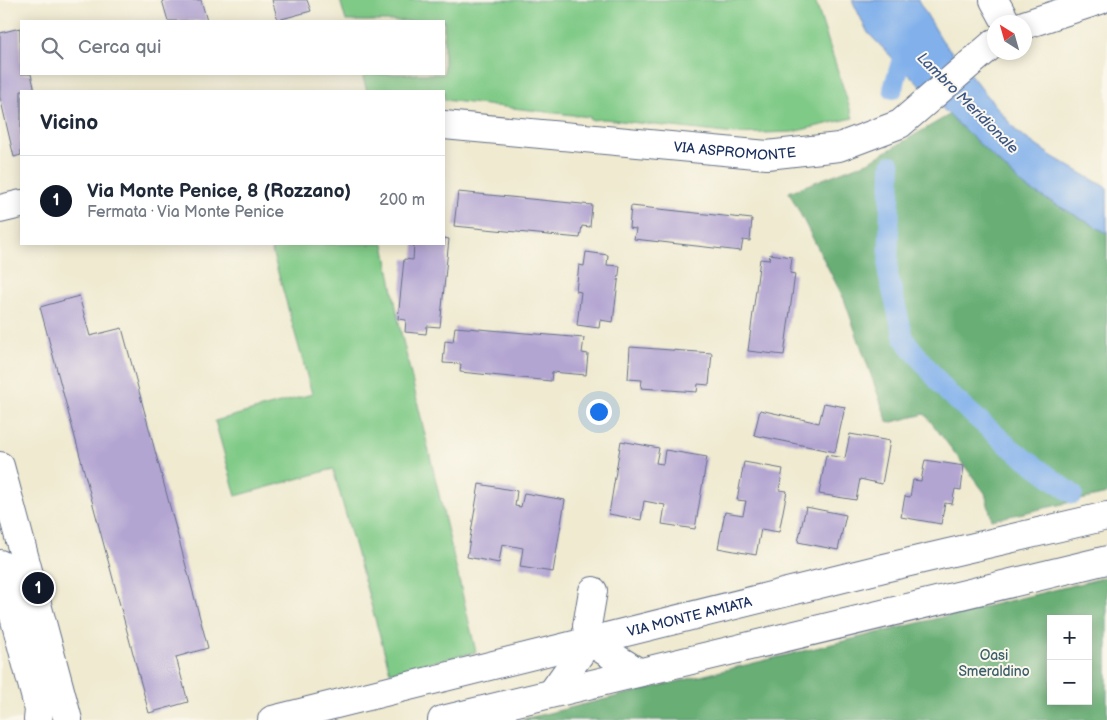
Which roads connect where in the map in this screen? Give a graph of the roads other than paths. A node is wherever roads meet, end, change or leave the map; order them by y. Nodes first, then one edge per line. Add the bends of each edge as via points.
1 (994, 0) edge
2 (1100, 0) edge
3 (1002, 15) edge
4 (1032, 22) edge
5 (987, 50) edge
6 (445, 126) edge
7 (20, 204) edge
8 (0, 209) edge
9 (0, 466) edge
10 (1107, 516) edge
11 (1107, 560) edge
12 (0, 564) edge
13 (593, 591) dead end
14 (589, 640) junction
15 (638, 672) junction
16 (552, 693) junction
17 (38, 720) edge
18 (68, 720) edge
19 (272, 720) edge
20 (442, 720) edge

1 - 3 main road
2 - 4 main road
5 - 6 main road, VIA ASPROMONTE via 900,124 838,147 766,155
7 - 8 main road
9 - 18 main road
10 - 14 main road, VIA MONTE AMIATA
11 - 15 main road
12 - 17 main road via 39,710
13 - 14 main road via 587,626
14 - 15 main road
14 - 16 main road
14 - 19 main road, VIA MONTE AMIATA
15 - 16 main road
16 - 20 main road

